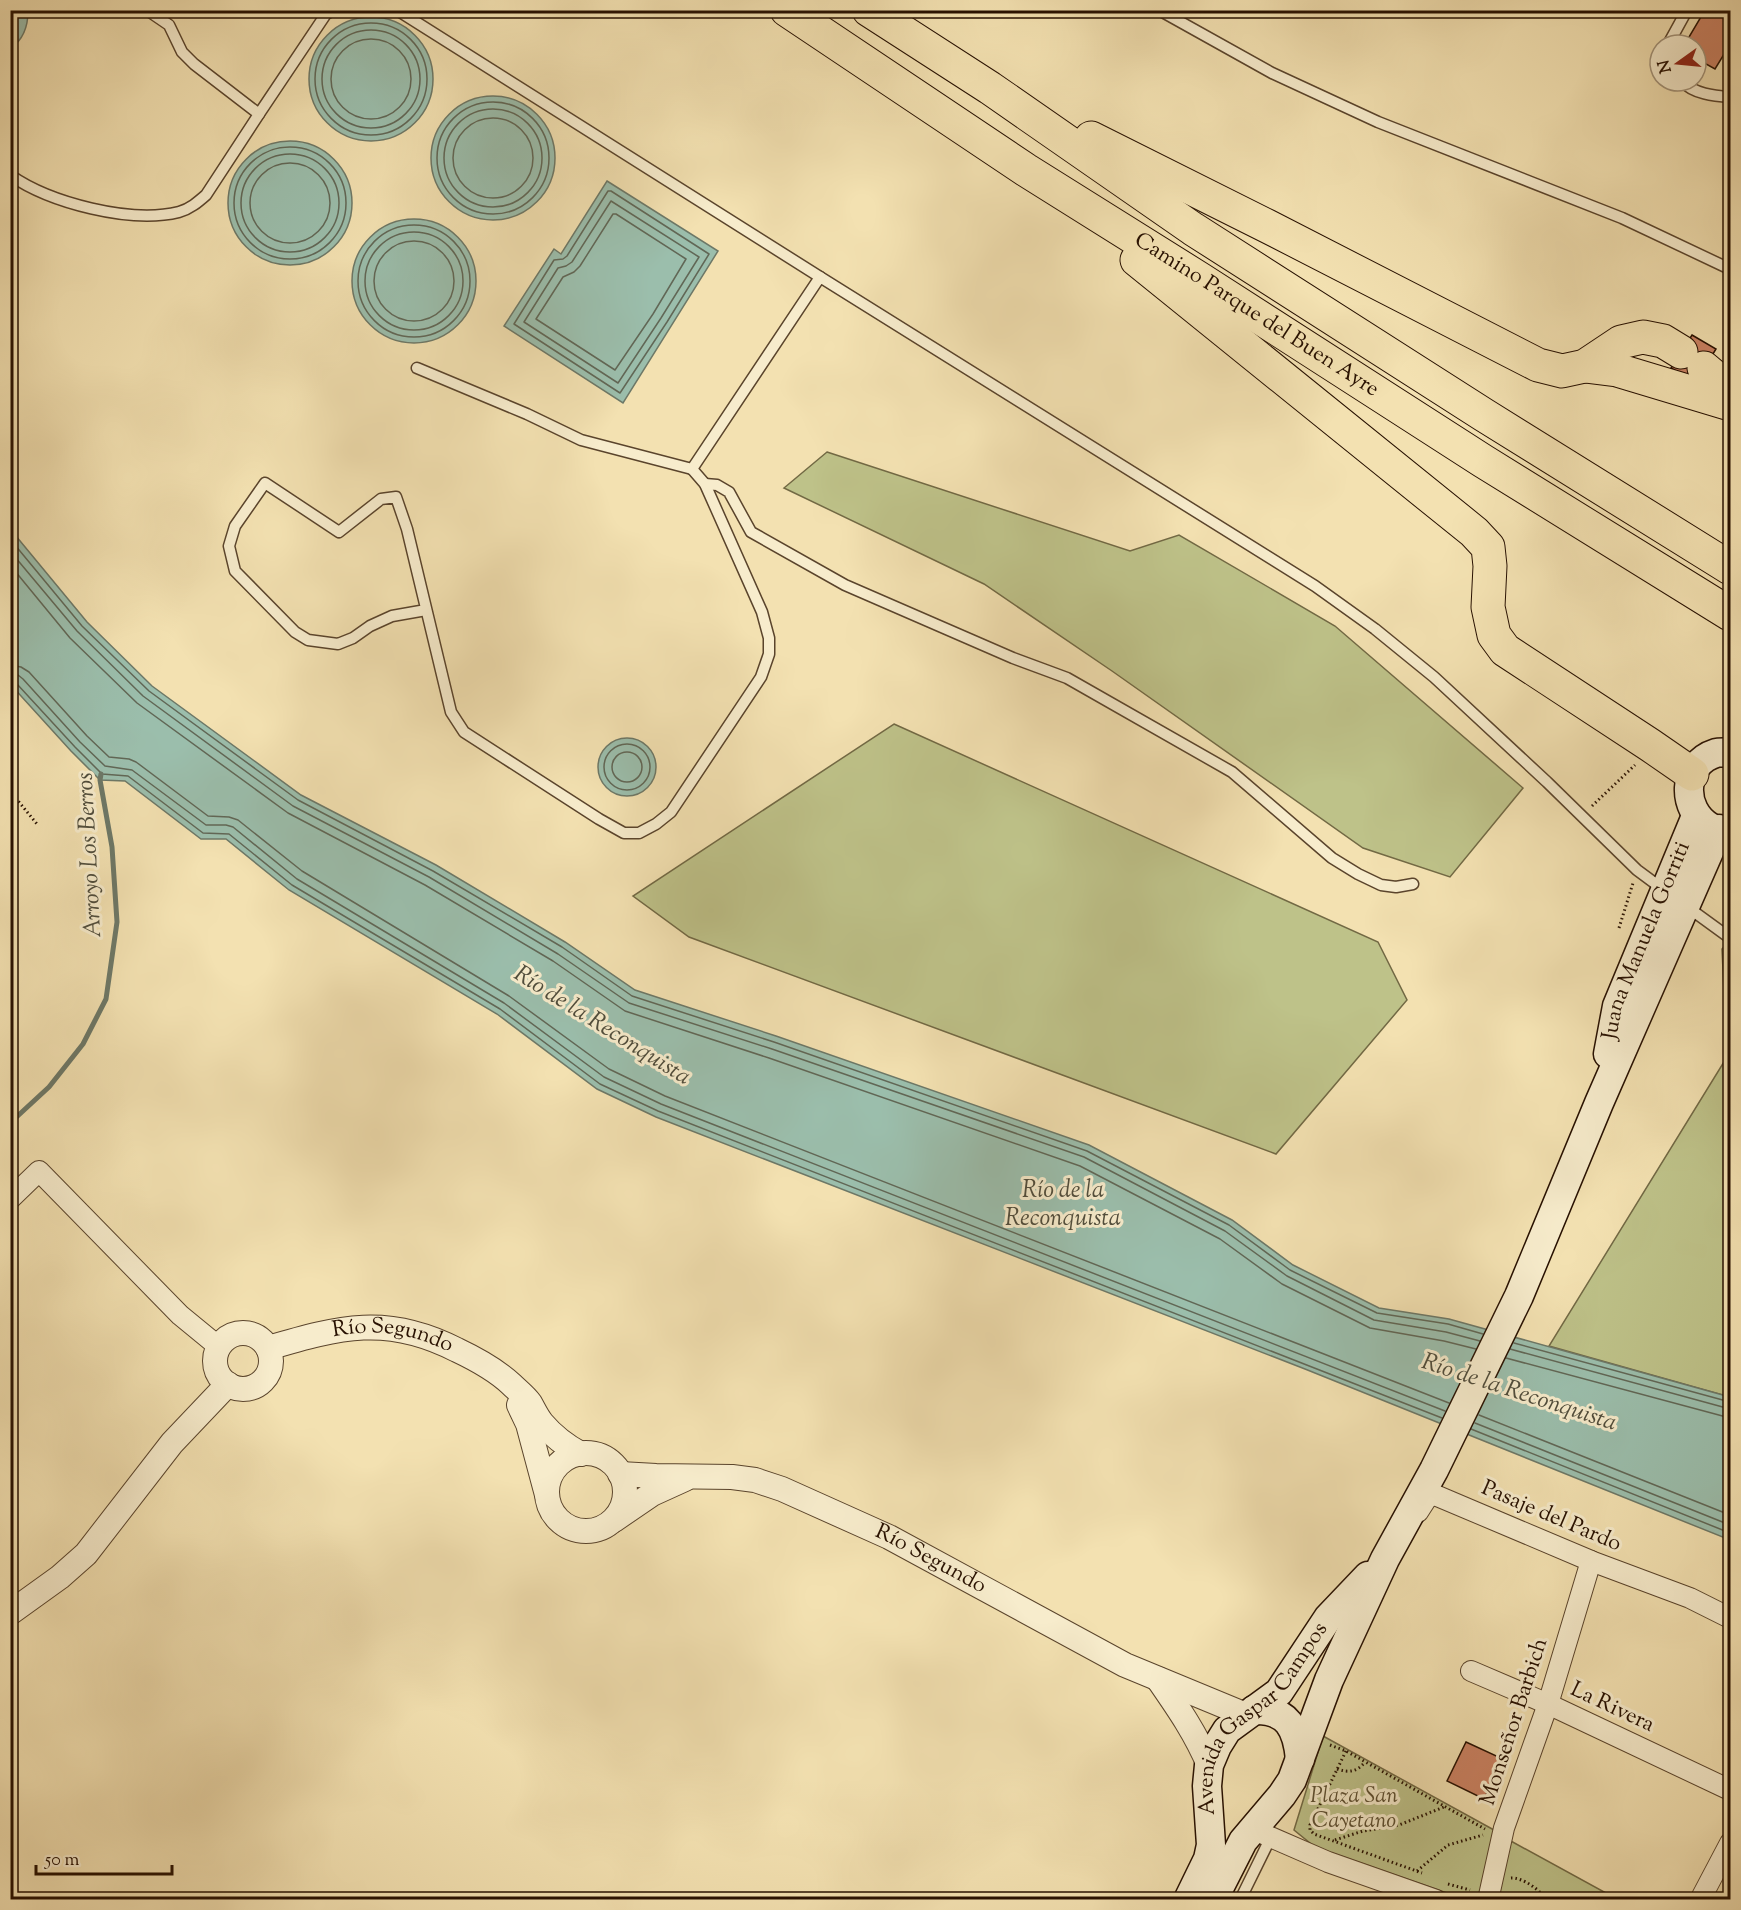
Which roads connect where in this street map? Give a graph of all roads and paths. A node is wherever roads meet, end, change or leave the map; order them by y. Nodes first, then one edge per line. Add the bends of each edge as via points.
1 (147, 10) edge
2 (333, 10) edge
3 (397, 10) edge
4 (787, 10) edge
5 (869, 10) edge
6 (1159, 10) edge
7 (1687, 10) edge
8 (1674, 33) edge
9 (990, 88) junction
10 (1704, 93) edge
11 (1731, 97) edge
12 (259, 114) junction
13 (1026, 170) junction
14 (10, 175) edge
15 (1731, 269) edge
16 (820, 277) junction
17 (1585, 366) junction
18 (417, 368) dead end
19 (1731, 390) edge
20 (1731, 404) edge
21 (692, 469) junction
22 (705, 484) junction
23 (1731, 568) edge
24 (426, 610) junction
25 (1731, 614) edge
26 (1731, 752) edge
27 (1641, 759) dead end
28 (1692, 774) junction
29 (10, 791) edge
30 (1582, 816) junction
31 (37, 824) dead end
32 (1715, 825) edge
33 (1637, 870) junction
34 (1413, 885) dead end
35 (1676, 898) junction
36 (1619, 928) dead end
37 (1731, 938) edge
38 (10, 1199) edge
39 (219, 1347) junction
40 (268, 1348) junction
41 (508, 1381) junction
42 (228, 1384) junction
43 (581, 1454) junction
44 (1434, 1470) joint
45 (620, 1474) junction
46 (690, 1477) junction
47 (549, 1502) junction
48 (612, 1522) junction
49 (1385, 1559) junction
50 (1591, 1562) junction
51 (10, 1613) edge
52 (1731, 1618) edge
53 (1472, 1671) dead end
54 (1158, 1679) junction
55 (1548, 1704) junction
56 (1250, 1712) junction
57 (1304, 1748) junction
58 (1346, 1751) junction
59 (1365, 1762) junction
60 (1209, 1765) junction
61 (1337, 1769) junction
62 (1731, 1790) edge
63 (1444, 1807) junction
64 (1208, 1821) junction
65 (1261, 1833) junction
66 (1334, 1840) junction
67 (1731, 1844) edge
68 (1417, 1871) junction
69 (1426, 1875) dead end
70 (1508, 1884) dead end
71 (1441, 1891) edge
72 (1489, 1896) edge
73 (1188, 1899) edge
74 (1213, 1899) edge
75 (1240, 1899) edge
76 (1545, 1899) edge
77 (1700, 1899) edge

1 - 12 lane via 169,25 182,52 194,64
2 - 12 lane via 326,14
3 - 16 lane
4 - 13 highway, Camino Parque del Buen Ayre
5 - 9 highway, Camino Parque del Buen Ayre
6 - 15 lane via 1272,73 1378,122 1622,218
7 - 8 lane
9 - 17 highway via 1538,365 1562,371
9 - 23 highway, Camino Parque del Buen Ayre via 1193,229
10 - 11 lane
12 - 14 lane via 206,195 181,212 125,214 81,206 48,196
13 - 25 highway, Camino Parque del Buen Ayre
13 - 28 highway via 1474,532 1488,547 1488,607 1494,635 1505,650
16 - 21 lane
16 - 30 lane via 1315,586 1434,677
17 - 19 highway via 1621,342 1643,337 1663,341
17 - 20 highway via 1617,370
18 - 21 lane via 581,440
21 - 22 lane
22 - 24 lane via 762,612 769,654 761,678 671,812 639,833 624,833 599,819 464,732 451,712
22 - 34 lane via 729,492 751,532 845,585 1067,678 1232,772 1332,858 1358,874 1381,885
24 - 24 lane via 396,497 381,499 339,532 265,483 235,526 229,546 236,571 295,632 308,640 338,644 392,616
26 - 28 main road via 1716,753 1702,761
27 - 30 path
28 - 32 main road via 1688,788 1690,803
29 - 31 path
30 - 33 lane
32 - 35 main road, Juana Manuela Gorriti
33 - 35 lane
33 - 36 path
35 - 37 lane
35 - 44 main road, Juana Manuela Gorriti via 1599,1103 1519,1296
38 - 39 street via 39,1171 180,1315
39 - 40 street via 224,1340 240,1333 256,1336
39 - 42 street via 216,1366
40 - 41 street, Río Segundo via 355,1327 404,1329 467,1354
40 - 42 street via 271,1367 261,1383 243,1389
41 - 43 street, Río Segundo via 553,1435
41 - 47 street via 528,1424
42 - 51 street via 159,1459 86,1554
43 - 45 street via 606,1459
43 - 47 street via 568,1458 551,1476
44 - 49 main road, Avenida Gaspar Campos
45 - 46 street, Río Segundo
45 - 48 street via 625,1499
46 - 48 street, Río Segundo via 652,1494
46 - 54 street, Río Segundo via 755,1480 782,1489 889,1537 1125,1665
47 - 48 street via 563,1524 575,1530 601,1529
49 - 50 street, Pasaje del Pardo via 1392,1561 1427,1497 1435,1495
49 - 56 main road, Avenida Gaspar Campos via 1328,1618 1279,1692
49 - 57 main road, Avenida Gaspar Campos via 1329,1680
50 - 52 street, Pasaje del Pardo via 1690,1598
50 - 55 street, Monseñor Barbich
53 - 55 street, La Rivera
54 - 56 street, Río Segundo
54 - 60 street via 1187,1719
55 - 62 street, La Rivera
55 - 72 street, Monseñor Barbich via 1504,1828
56 - 57 main road via 1268,1709 1286,1719
56 - 60 main road, Avenida Gaspar Campos via 1227,1730
57 - 58 path
57 - 65 main road, Avenida Gaspar Campos via 1292,1780
58 - 59 path
58 - 61 path
59 - 61 path via 1354,1771
59 - 63 path
60 - 64 main road, Avenida Gaspar Campos
61 - 66 path via 1310,1825 1314,1834
63 - 66 path via 1399,1825
63 - 68 path via 1491,1832 1448,1845
64 - 65 main road via 1222,1831
64 - 73 main road, Avenida Gaspar Campos via 1208,1859
65 - 71 street via 1328,1862
65 - 74 main road, Avenida Gaspar Campos via 1234,1856
65 - 75 lane
66 - 68 path
67 - 77 street
68 - 69 path
70 - 76 path via 1509,1879 1516,1877 1545,1895
71 - 72 path via 1456,1887

